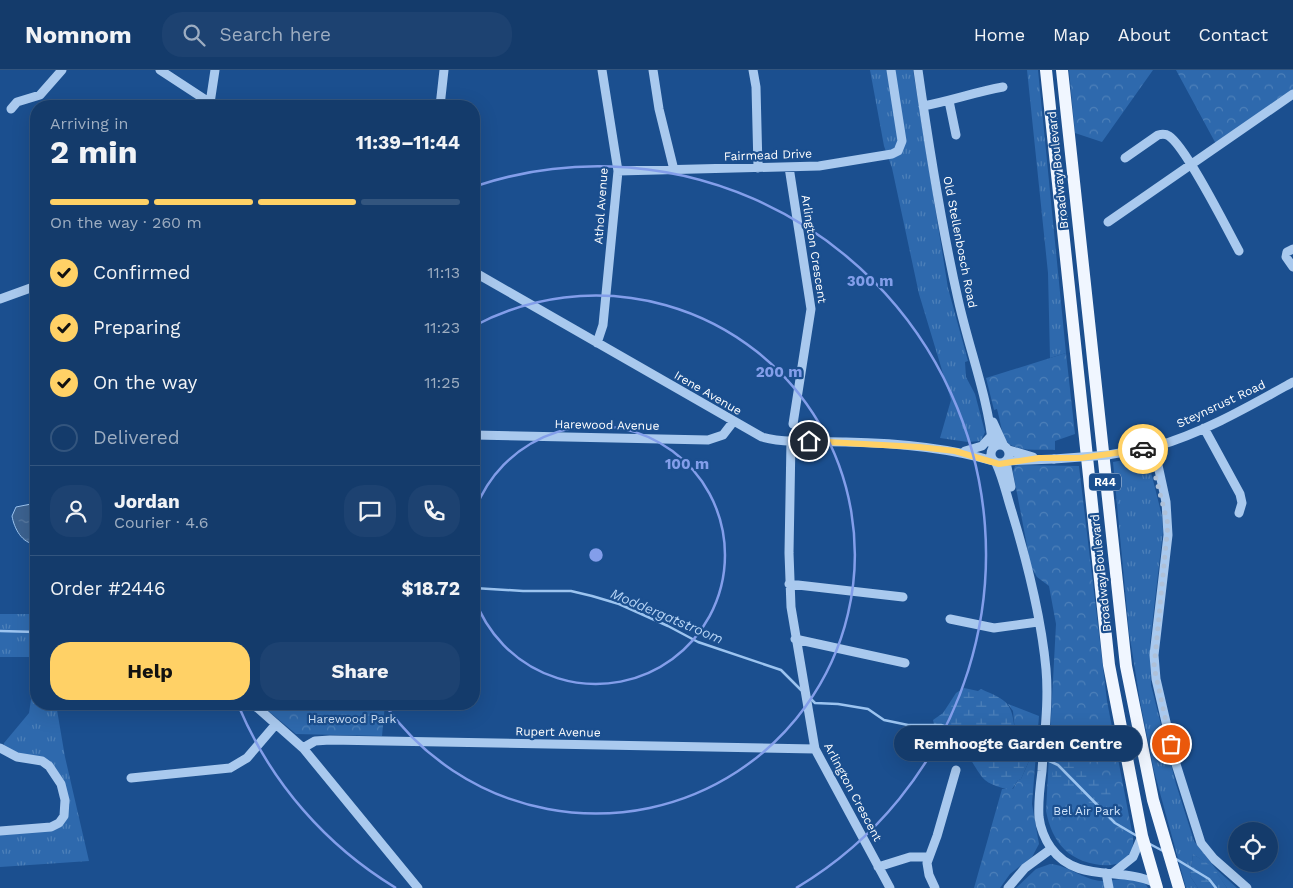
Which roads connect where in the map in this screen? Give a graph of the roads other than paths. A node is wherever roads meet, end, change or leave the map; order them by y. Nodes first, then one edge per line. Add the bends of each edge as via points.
1 (62, 70) edge
2 (160, 70) edge
3 (215, 70) edge
4 (444, 70) edge
5 (602, 70) edge
6 (653, 70) edge
7 (754, 70) edge
8 (891, 70) edge
9 (918, 70) edge
10 (1046, 70) edge
11 (1062, 70) edge
12 (1003, 87) dead end
13 (1293, 94) edge
14 (30, 100) edge
15 (34, 100) edge
16 (205, 100) edge
17 (213, 100) edge
18 (441, 100) edge
19 (949, 102) junction
20 (923, 106) junction
21 (11, 109) dead end
22 (956, 135) dead end
23 (1125, 158) dead end
24 (1190, 164) junction
25 (789, 167) junction
26 (758, 168) junction
27 (674, 170) junction
28 (618, 171) junction
29 (1108, 222) dead end
30 (1293, 249) edge
31 (1239, 251) dead end
32 (1293, 267) edge
33 (480, 275) edge
34 (30, 288) edge
35 (0, 299) edge
36 (598, 344) junction
37 (1293, 382) edge
38 (989, 415) junction
39 (733, 422) junction
40 (792, 424) dead end
41 (1204, 428) junction
42 (480, 435) edge
43 (992, 435) junction
44 (791, 441) junction
45 (993, 448) junction
46 (1006, 448) junction
47 (1147, 448) junction
48 (955, 451) junction
49 (965, 451) junction
50 (978, 456) junction
51 (1039, 458) junction
52 (1006, 461) junction
53 (995, 462) junction
54 (1009, 503) junction
55 (1239, 513) dead end
56 (1015, 522) junction
57 (789, 584) junction
58 (903, 597) dead end
59 (950, 619) dead end
60 (1038, 622) junction
61 (795, 639) junction
62 (906, 663) dead end
63 (260, 710) edge
64 (276, 724) junction
65 (0, 748) edge
66 (303, 748) junction
67 (815, 749) junction
68 (956, 770) dead end
69 (131, 778) dead end
70 (0, 831) edge
71 (1142, 836) junction
72 (1051, 849) junction
73 (928, 857) junction
74 (878, 866) junction
75 (1110, 873) junction
76 (1156, 886) edge
77 (418, 888) edge
78 (890, 888) edge
79 (934, 888) edge
80 (1008, 888) edge
81 (1109, 888) edge
82 (1179, 888) edge
83 (1247, 888) edge

1 - 15 street via 42,99
2 - 16 street
3 - 17 street
4 - 18 street
5 - 28 street, Athol Avenue
6 - 27 street
7 - 26 street
8 - 25 street, Fairmead Drive via 901,146 892,154 834,164
9 - 20 street, Old Stellenbosch Road
10 - 71 main road, Broadway Boulevard / R44 via 1109,665
11 - 82 main road, Broadway Boulevard / R44 via 1126,666 1153,800
12 - 19 street
13 - 24 street
14 - 21 street via 17,102
19 - 20 street
19 - 22 street
20 - 38 street, Old Stellenbosch Road via 945,241
23 - 24 street via 1164,134 1171,137
24 - 29 street
24 - 31 street
25 - 26 street, Fairmead Drive
25 - 40 street, Arlington Crescent via 812,309
26 - 27 street, Fairmead Drive
27 - 28 street, Fairmead Drive
28 - 36 street, Athol Avenue via 603,325
30 - 32 street via 1287,252 1286,257
33 - 36 street, Irene Avenue
34 - 35 street
36 - 39 street, Irene Avenue
37 - 41 street, Steynsrust Road
38 - 43 street, Old Stellenbosch Road
38 - 46 street, Old Stellenbosch Road
39 - 42 street, Harewood Avenue via 723,435 708,440
39 - 44 street, Irene Avenue via 762,437
41 - 47 street, Steynsrust Road
41 - 55 street via 1240,494
43 - 45 street, Old Stellenbosch Road
43 - 49 street via 982,446
44 - 48 street, Irene Avenue via 875,443
44 - 57 street, Arlington Crescent
45 - 46 street, Irene Avenue
45 - 49 street, Irene Avenue
45 - 53 street, Old Stellenbosch Road via 991,455
46 - 51 street, Steynsrust Road
46 - 52 street
47 - 51 street, Steynsrust Road, bridge via 1108,455
47 - 83 street via 1166,502 1168,535 1154,655 1156,678 1175,761 1201,842 1214,859
48 - 49 street, Irene Avenue
48 - 50 street, Irene Avenue
50 - 53 street, Irene Avenue
50 - 54 street via 995,473
51 - 52 street, Steynsrust Road
52 - 53 street, Steynsrust Road
52 - 56 street
53 - 54 street
54 - 56 street
56 - 60 street
57 - 58 street
57 - 61 street, Arlington Crescent
59 - 60 street via 994,628
60 - 72 street via 1047,694 1039,817
61 - 62 street
61 - 67 street, Arlington Crescent
63 - 64 street
64 - 66 street
64 - 69 street via 247,758 230,768
65 - 70 street via 17,757 49,766 61,784 65,810 62,820 51,827
66 - 67 street, Rupert Avenue via 315,741 330,740
66 - 77 street
67 - 74 street, Arlington Crescent
68 - 73 street
71 - 75 street via 1133,857
71 - 76 main road, Broadway Boulevard / R44
72 - 75 street via 1082,870
72 - 80 street via 1025,868
73 - 74 street via 910,856
73 - 79 street via 927,869
74 - 78 street, Arlington Crescent
75 - 76 street via 1136,875
75 - 81 street

